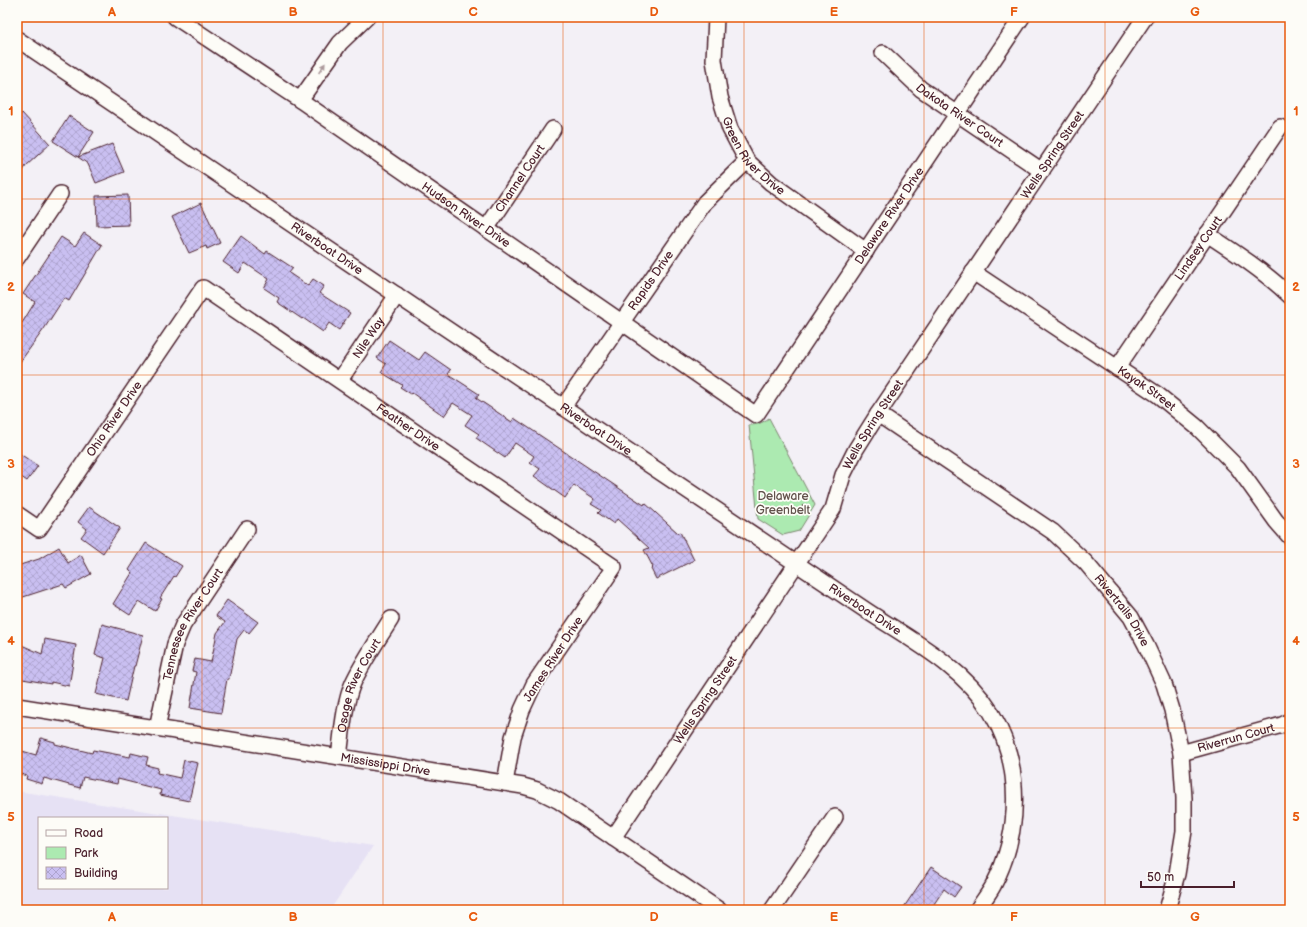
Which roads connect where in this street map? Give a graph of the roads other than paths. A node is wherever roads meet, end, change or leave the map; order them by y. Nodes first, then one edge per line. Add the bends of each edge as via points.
1 (175, 17) edge
2 (367, 17) edge
3 (716, 17) edge
4 (1022, 17) edge
5 (1144, 17) edge
6 (17, 39) edge
7 (883, 54) dead end
8 (300, 100) junction
9 (957, 114) junction
10 (1280, 127) dead end
11 (553, 129) dead end
12 (747, 162) junction
13 (1042, 171) junction
14 (60, 194) dead end
15 (486, 229) junction
16 (1207, 234) junction
17 (866, 251) junction
18 (17, 258) edge
19 (973, 272) junction
20 (203, 288) joint
21 (397, 294) junction
22 (1290, 296) edge
23 (622, 321) junction
24 (1117, 368) junction
25 (340, 380) junction
26 (563, 407) junction
27 (878, 414) junction
28 (756, 415) joint
29 (17, 514) edge
30 (247, 528) dead end
31 (1290, 537) edge
32 (796, 564) junction
33 (614, 567) joint
34 (391, 619) dead end
35 (17, 706) edge
36 (1290, 720) edge
37 (157, 728) junction
38 (1181, 753) junction
39 (339, 756) junction
40 (505, 783) junction
41 (834, 817) dead end
42 (613, 838) junction
43 (719, 910) edge
44 (772, 910) edge
45 (977, 910) edge
46 (1167, 910) edge

1 - 8 street, Hudson River Drive
8 -> 2 street via 340,43
3 - 12 street, Green River Drive via 714,60 720,97 730,129
4 - 9 street, Delaware River Drive
5 - 13 street, Wells Spring Street
6 - 21 street, Riverboat Drive
7 - 9 street, Dakota River Court via 921,90
8 - 15 street, Hudson River Drive
9 - 13 street, Dakota River Court
9 - 17 street, Delaware River Drive
10 - 16 street, Lindsey Court
11 - 15 street, Channel Court
12 - 17 street, Green River Drive via 771,183
12 - 23 street, Rapids Drive via 705,202
13 - 19 street, Wells Spring Street
14 - 18 street
15 - 23 street, Hudson River Drive
16 - 22 street via 1252,264
16 - 24 street, Lindsey Court
17 - 28 street, Delaware River Drive
19 - 24 street, Kayak Street
19 - 27 street, Wells Spring Street
20 - 25 street, Feather Drive
20 - 29 street, Ohio River Drive via 39,529
21 - 25 street, Nile Way
21 - 26 street, Riverboat Drive
23 - 26 street, Rapids Drive
23 - 28 street, Hudson River Drive
24 - 31 street, Kayak Street via 1158,395 1197,427 1238,468
25 - 33 street, Feather Drive
26 - 32 street, Riverboat Drive
27 - 32 street, Wells Spring Street via 843,475 833,509
27 - 38 street, Rivertrails Drive via 1053,532 1086,563 1131,617 1146,645 1166,691
30 - 37 street, Tennessee River Court via 184,625 175,644
32 - 42 street, Wells Spring Street
32 - 45 street, Riverboat Drive via 945,663 972,686 992,714 1006,745 1014,778 1015,813 1010,841 1000,870
33 - 40 street, James River Drive via 534,684 513,737
34 - 39 street, Osage River Court via 352,684
35 - 37 street, Mississippi Drive
36 - 38 street, Riverrun Court via 1282,725
37 - 39 street, Mississippi Drive
38 - 46 street, Rivertrails Drive via 1184,831 1177,874
39 - 40 street, Mississippi Drive
40 - 42 street, Mississippi Drive via 523,786 559,801
41 - 44 street
42 - 43 street, Mississippi Drive

